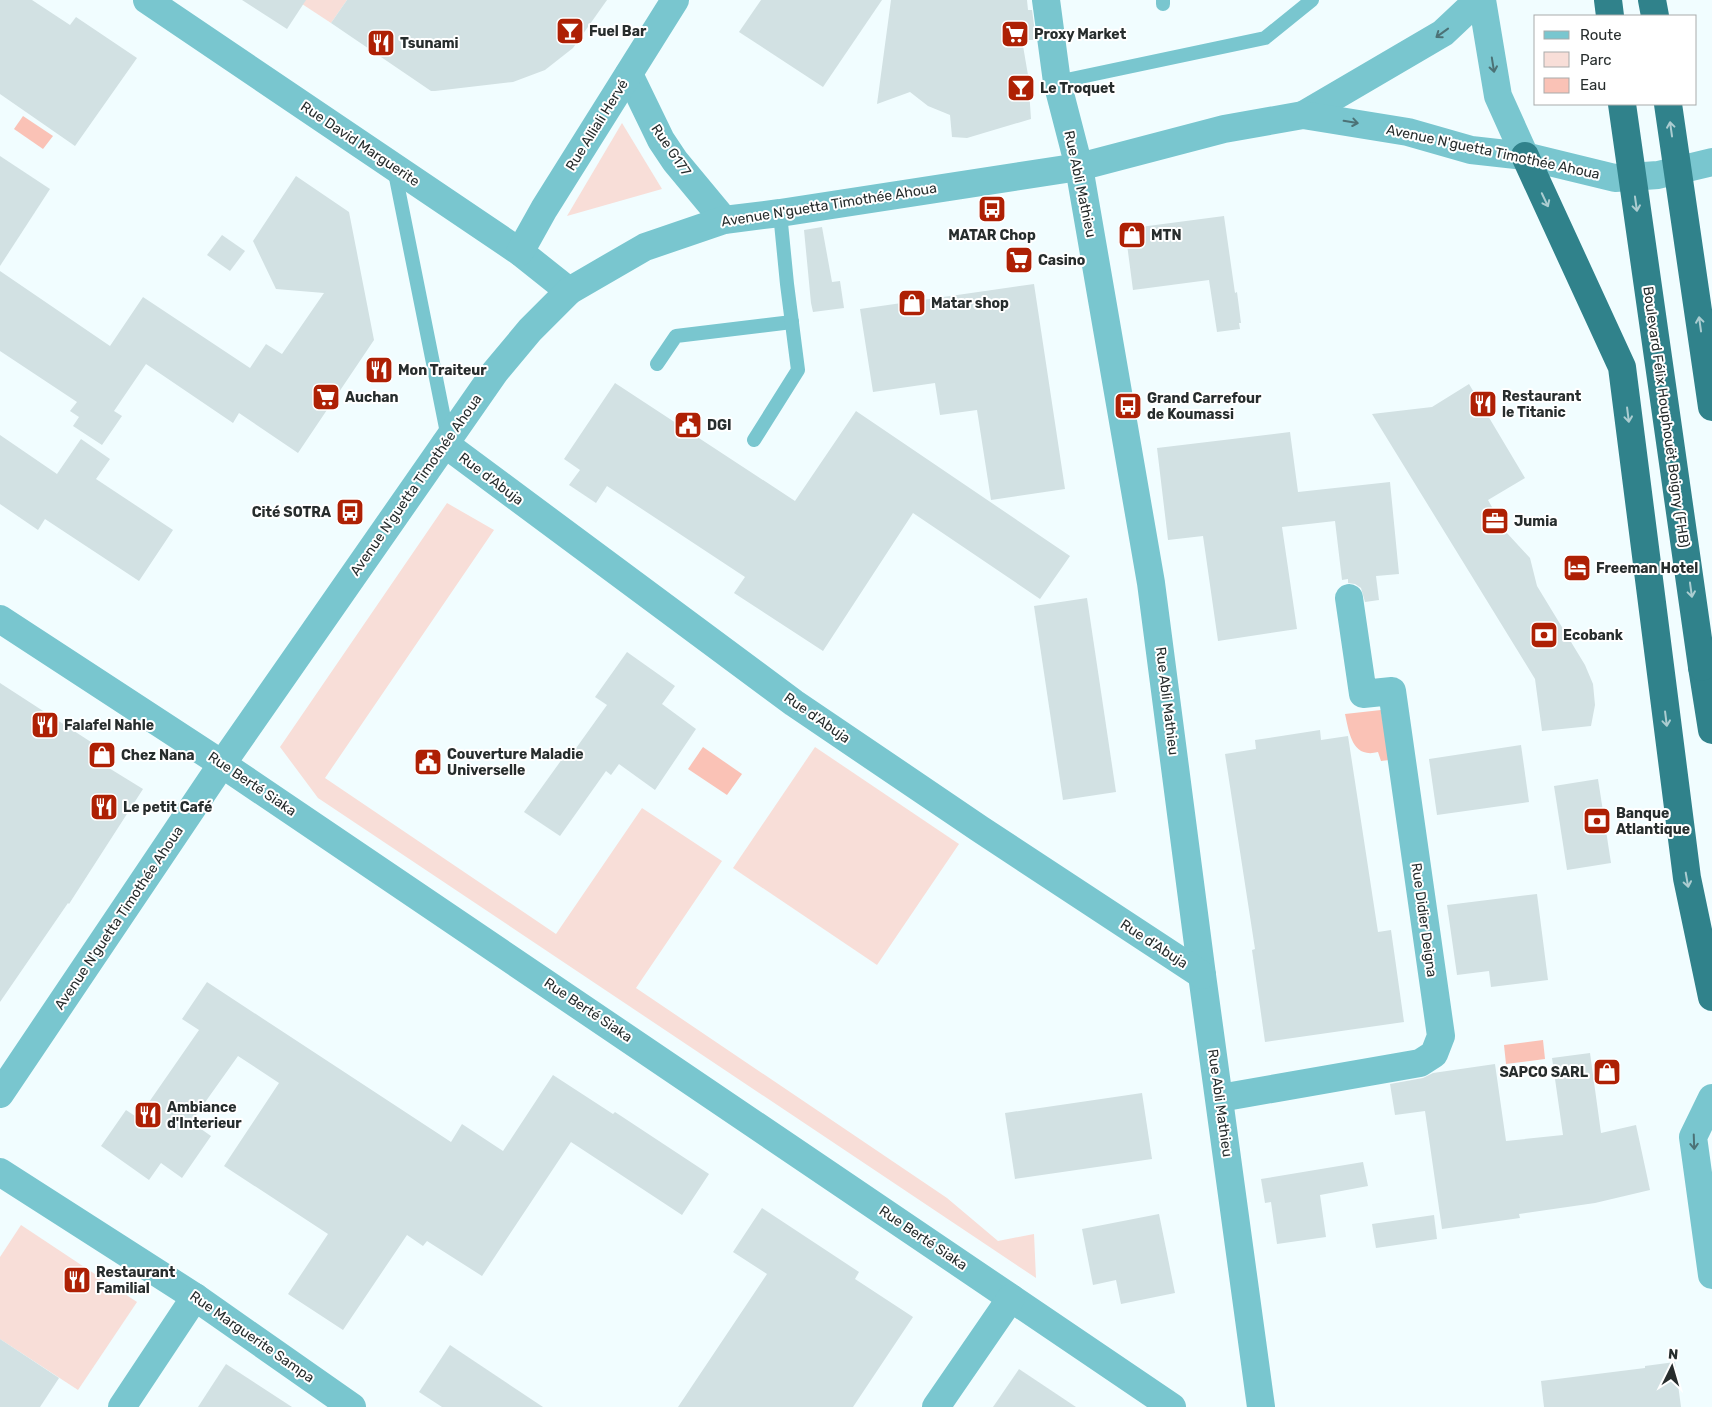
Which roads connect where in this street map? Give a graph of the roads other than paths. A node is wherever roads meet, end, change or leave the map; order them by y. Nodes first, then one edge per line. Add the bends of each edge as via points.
1 (147, 0) edge
2 (676, 0) edge
3 (1046, 0) edge
4 (1312, 0) edge
5 (1478, 0) edge
6 (1482, 0) edge
7 (1608, 0) edge
8 (1652, 0) edge
9 (1610, 15) edge
10 (1655, 15) edge
11 (629, 74) junction
12 (1057, 82) junction
13 (1622, 105) edge
14 (1668, 105) edge
15 (1303, 115) junction
16 (1525, 156) junction
17 (1712, 162) edge
18 (1079, 166) junction
19 (394, 167) junction
20 (780, 212) junction
21 (724, 220) junction
22 (520, 252) junction
23 (569, 291) junction
24 (792, 322) junction
25 (657, 364) dead end
26 (1712, 407) edge
27 (754, 440) dead end
28 (446, 441) junction
29 (1349, 598) dead end
30 (3, 627) edge
31 (1712, 730) edge
32 (222, 764) junction
33 (1202, 975) junction
34 (1712, 997) edge
35 (0, 1094) edge
36 (1220, 1098) junction
37 (1712, 1098) edge
38 (0, 1172) edge
39 (1712, 1275) edge
40 (195, 1297) junction
41 (1011, 1298) junction
42 (122, 1407) edge
43 (352, 1407) edge
44 (936, 1407) edge
45 (1172, 1407) edge
46 (1261, 1407) edge

1 - 19 street, Rue David Marguerite
2 - 11 street, Rue Alliali Hervé
3 - 12 street, Rue Abli Mathieu
4 - 12 lane via 1265,38
5 -> 15 street, Avenue N'guetta Timothée Ahoua via 1443,34
6 -> 16 street via 1498,96
7 - 9 highway
8 - 10 highway
11 - 21 street, Rue G177 via 661,140
11 - 22 street, Rue Alliali Hervé
12 - 18 street, Rue Abli Mathieu
13 -> 31 highway, Boulevard Félix Houphouët Boigny (FHB), bridge
26 -> 14 highway, bridge
15 -> 16 street, Avenue N'guetta Timothée Ahoua via 1408,132 1471,150
15 - 18 street, Avenue N'guetta Timothée Ahoua via 1224,129
16 - 17 street, Avenue N'guetta Timothée Ahoua via 1615,178 1658,175
16 -> 34 highway via 1622,367 1687,878
18 - 20 street, Avenue N'guetta Timothée Ahoua
18 - 33 street, Rue Abli Mathieu via 1151,583
19 - 22 street, Rue David Marguerite
19 - 28 lane
20 - 21 street, Avenue N'guetta Timothée Ahoua
20 - 24 lane
21 - 23 street, Avenue N'guetta Timothée Ahoua via 645,247
22 - 23 street, Rue David Marguerite
23 - 28 street, Avenue N'guetta Timothée Ahoua via 495,372
24 - 25 lane via 676,336
24 - 27 lane via 798,370
28 - 32 street, Avenue N'guetta Timothée Ahoua
28 - 33 street, Rue d'Abuja via 794,703
29 - 36 street, Rue Didier Deigna via 1363,694 1392,691 1441,1036 1434,1054 1420,1063
30 - 32 street, Rue Berté Siaka
32 - 35 street, Avenue N'guetta Timothée Ahoua
32 - 41 street, Rue Berté Siaka
33 - 36 street, Rue Abli Mathieu
36 - 46 street, Rue Abli Mathieu
37 -> 39 street via 1693,1137
38 - 40 street, Rue Marguerite Sampa
40 - 42 street
40 - 43 street, Rue Marguerite Sampa
41 - 44 street
41 - 45 street, Rue Berté Siaka

